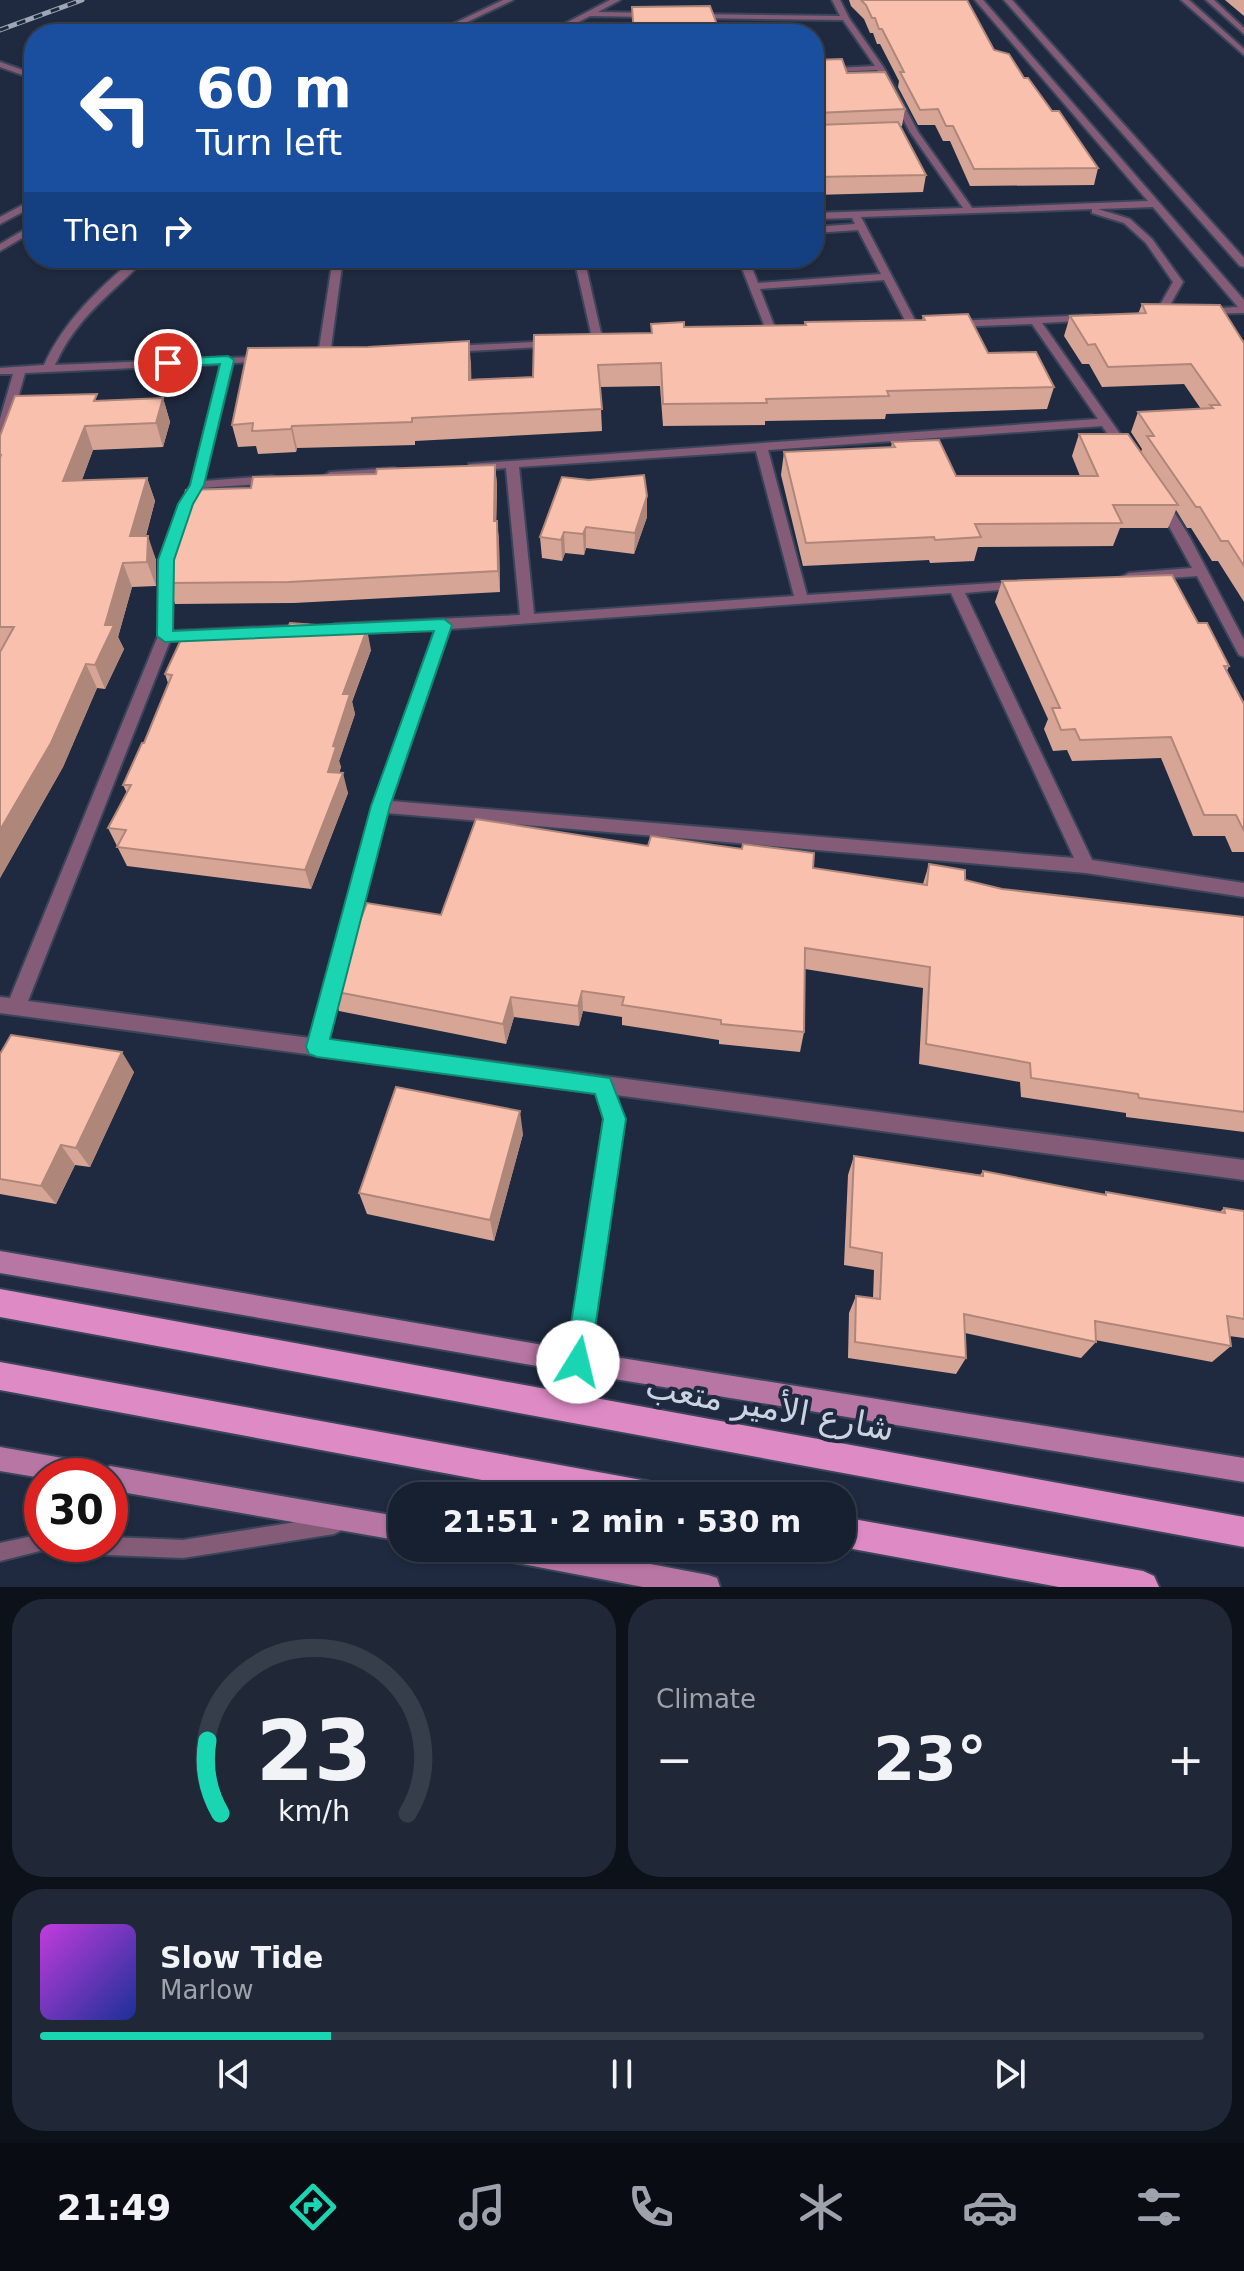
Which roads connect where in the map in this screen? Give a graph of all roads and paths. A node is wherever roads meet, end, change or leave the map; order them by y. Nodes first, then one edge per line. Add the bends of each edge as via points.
1 (509, 0) edge
2 (616, 0) edge
3 (836, 0) edge
4 (979, 0) edge
5 (1008, 0) edge
6 (1185, 0) edge
7 (1210, 0) edge
8 (589, 14) junction
9 (653, 15) edge
10 (685, 16) edge
11 (845, 18) junction
12 (457, 24) edge
13 (569, 24) edge
14 (1244, 32) edge
15 (1244, 53) edge
16 (0, 64) edge
17 (880, 68) junction
18 (824, 71) edge
19 (24, 73) edge
20 (914, 132) junction
21 (900, 133) edge
22 (1155, 204) junction
23 (1081, 207) junction
24 (24, 208) edge
25 (969, 210) junction
26 (855, 215) junction
27 (824, 216) edge
28 (0, 221) edge
29 (861, 227) junction
30 (824, 229) edge
31 (24, 233) edge
32 (0, 248) edge
33 (1244, 264) edge
34 (130, 268) edge
35 (337, 268) edge
36 (581, 268) edge
37 (747, 268) edge
38 (887, 277) junction
39 (754, 286) junction
40 (1244, 309) edge
41 (1188, 313) edge
42 (1160, 314) junction
43 (1174, 314) edge
44 (1144, 315) edge
45 (1097, 317) edge
46 (1035, 321) junction
47 (943, 325) edge
48 (913, 326) junction
49 (928, 326) edge
50 (897, 327) edge
51 (772, 333) junction
52 (788, 333) edge
53 (756, 334) edge
54 (614, 341) edge
55 (598, 342) junction
56 (567, 343) edge
57 (583, 343) edge
58 (430, 350) edge
59 (324, 355) junction
60 (339, 355) edge
61 (310, 356) edge
62 (283, 357) edge
63 (228, 360) junction
64 (48, 369) junction
65 (20, 370) junction
66 (0, 371) edge
67 (1106, 422) junction
68 (0, 440) edge
69 (761, 446) junction
70 (1131, 458) edge
71 (512, 464) junction
72 (454, 468) edge
73 (409, 471) edge
74 (318, 477) edge
75 (288, 479) edge
76 (1148, 482) edge
77 (197, 485) junction
78 (1199, 572) junction
79 (1108, 578) edge
80 (1032, 584) edge
81 (956, 589) junction
82 (802, 600) junction
83 (527, 619) junction
84 (444, 625) junction
85 (165, 636) junction
86 (1244, 652) edge
87 (381, 806) junction
88 (1086, 866) junction
89 (1244, 890) edge
90 (8, 1006) edge
91 (317, 1047) junction
92 (603, 1085) junction
93 (1244, 1170) edge
94 (0, 1262) edge
95 (0, 1303) edge
96 (578, 1362) junction
97 (0, 1376) edge
98 (0, 1459) edge
99 (24, 1463) edge
100 (1244, 1470) edge
101 (128, 1481) edge
102 (572, 1482) edge
103 (359, 1521) junction
104 (388, 1526) edge
105 (1244, 1532) edge
106 (856, 1535) edge
107 (24, 1547) edge
108 (128, 1547) edge
109 (0, 1552) edge
110 (576, 1562) edge
111 (708, 1587) edge
112 (1143, 1587) edge

1 - 12 street
2 - 8 street
3 - 11 street
4 - 22 street
5 - 33 street
6 - 15 street
7 - 14 street
8 - 9 street
8 - 13 street
10 - 11 street
11 - 17 street
16 - 19 street
17 - 18 street
17 - 20 street
20 - 21 street
20 - 25 street
22 - 23 street
22 - 40 street
23 - 25 street
23 - 42 street via 1127,221 1149,241 1178,282
24 - 28 street
25 - 26 street
26 - 27 street
26 - 29 street
29 - 30 street
29 - 38 street
31 - 32 street
34 - 64 street via 77,318
35 - 59 street
36 - 55 street
37 - 39 street
38 - 39 street
38 - 48 street
39 - 51 street
40 - 41 street
42 - 43 street
42 - 44 street
45 - 46 street
46 - 47 street
46 - 67 street
48 - 49 street
48 - 50 street
51 - 52 street
51 - 53 street
54 - 55 street
55 - 57 street
56 - 58 street
59 - 60 street
59 - 61 street
62 - 63 street
63 - 64 street
63 - 77 street
64 - 65 street
65 - 66 street
65 - 68 street
67 - 69 street
67 - 70 street
69 - 71 street
69 - 82 street
71 - 72 street
71 - 83 street
73 - 74 street
75 - 77 street
76 - 78 street via 1173,518
77 - 85 street via 166,560
78 - 79 street
78 - 86 street
80 - 81 street
81 - 82 street
81 - 88 street
82 - 83 street
83 - 84 street
84 - 85 street
84 - 87 street
85 - 90 street
87 - 88 street
87 - 91 street
88 - 89 street
90 - 91 street
91 - 92 street
92 - 93 street
92 - 96 street via 614,1119
94 - 96 main road
95 - 105 main road, شارع الأمير متعب
96 - 100 main road
97 - 102 main road
98 - 99 main road
101 - 103 main road
103 - 104 main road
103 - 108 lane via 183,1549
106 - 112 main road
107 - 109 lane
110 - 111 main road

